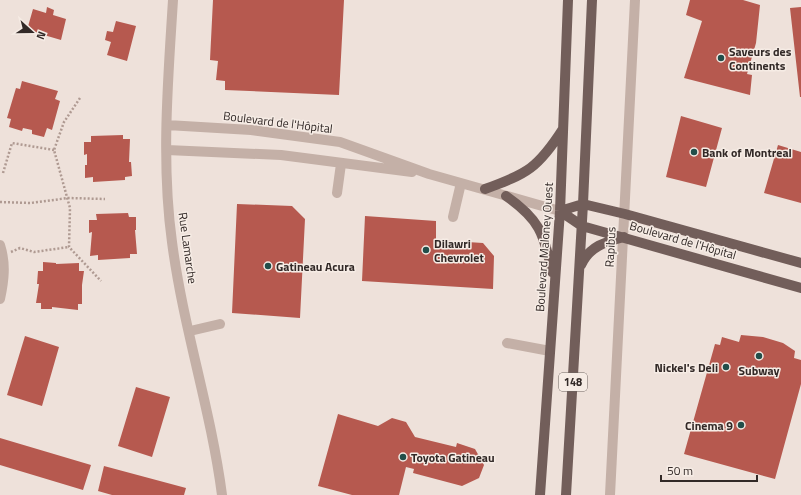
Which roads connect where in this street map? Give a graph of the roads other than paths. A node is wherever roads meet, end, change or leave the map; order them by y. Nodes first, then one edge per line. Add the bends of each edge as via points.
1 (173, 0) edge
2 (568, 0) edge
3 (592, 0) edge
4 (635, 0) edge
5 (167, 125) junction
6 (563, 129) junction
7 (167, 150) junction
8 (341, 164) junction
9 (430, 174) junction
10 (461, 183) junction
11 (485, 189) junction
12 (337, 193) dead end
13 (506, 196) junction
14 (583, 204) junction
15 (560, 211) junction
16 (625, 214) junction
17 (453, 217) dead end
18 (582, 226) junction
19 (624, 237) junction
20 (2, 250) edge
21 (801, 263) edge
22 (580, 269) junction
23 (555, 284) junction
24 (801, 288) edge
25 (0, 299) edge
26 (220, 324) dead end
27 (190, 331) junction
28 (507, 343) dead end
29 (550, 351) junction
30 (222, 495) edge
31 (540, 495) edge
32 (566, 495) edge
33 (610, 495) edge

1 - 5 street, Rue Lamarche
2 - 6 main road, Boulevard Maloney Ouest / 148
3 - 14 main road, 148
4 - 16 street, Rapibus
5 - 7 street, Rue Lamarche
5 - 9 street, Boulevard de l'Hôpital via 251,130 340,142
6 - 11 main road via 534,167 518,177
6 - 15 main road, Boulevard Maloney Ouest / 148
7 - 8 street, Boulevard de l'Hôpital via 274,155
7 - 27 street, Rue Lamarche via 172,241
8 - 9 street, Boulevard de l'Hôpital
8 - 12 street
9 - 10 street, Boulevard de l'Hôpital
10 - 11 street, Boulevard de l'Hôpital
10 - 17 street
11 - 13 street, Boulevard de l'Hôpital
13 - 15 street, Boulevard de l'Hôpital
13 - 23 main road via 526,210 540,231 547,246
14 - 15 main road
14 - 16 main road, Boulevard de l'Hôpital
14 - 18 main road, 148
15 - 18 main road, Boulevard de l'Hôpital
15 - 23 main road, Boulevard Maloney Ouest / 148
16 - 19 street, Rapibus
16 - 21 main road, Boulevard de l'Hôpital
18 - 19 main road, Boulevard de l'Hôpital
18 - 22 main road, 148
19 - 22 main road via 596,246
19 - 24 main road, Boulevard de l'Hôpital
19 - 33 street, Rapibus
20 - 25 street via 4,280
22 - 32 main road, 148
23 - 29 main road, Boulevard Maloney Ouest / 148
26 - 27 street
27 - 30 street, Rue Lamarche via 210,423
28 - 29 street
29 - 31 main road, Boulevard Maloney Ouest / 148

